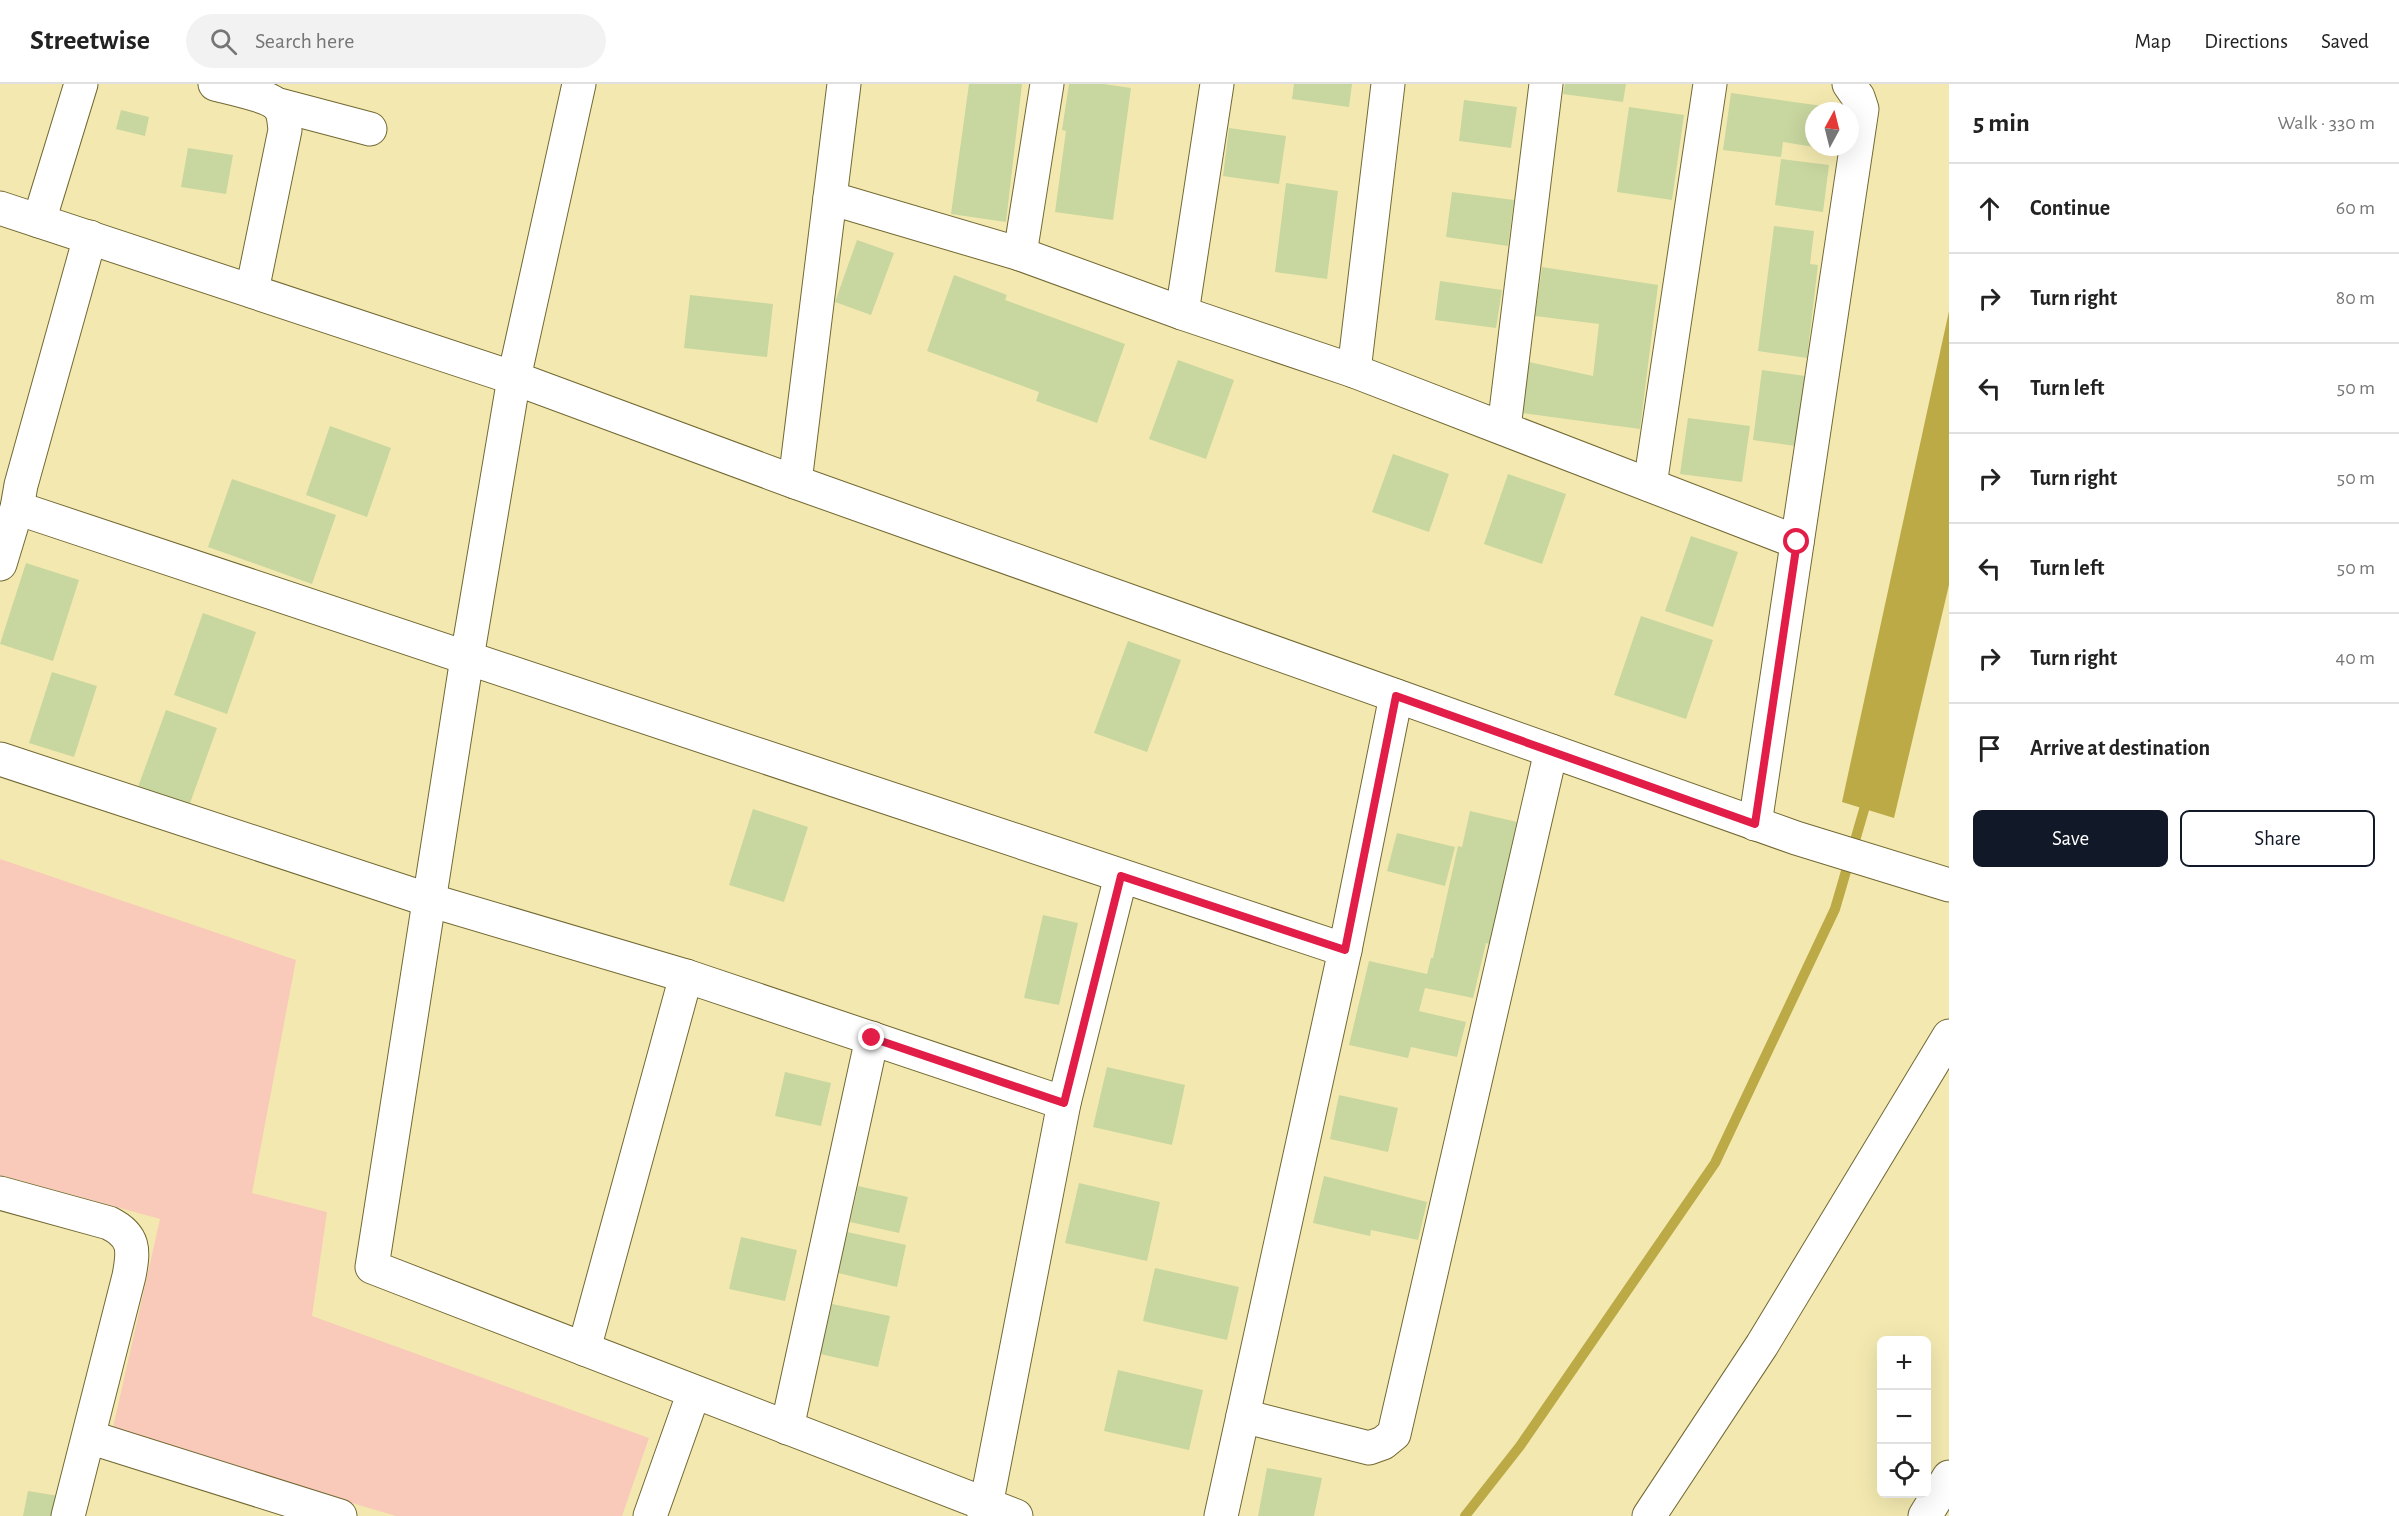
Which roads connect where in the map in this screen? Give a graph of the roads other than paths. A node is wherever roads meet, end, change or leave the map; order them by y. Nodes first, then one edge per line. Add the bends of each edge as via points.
1 (81, 84) edge
2 (215, 84) edge
3 (579, 84) edge
4 (844, 84) edge
5 (1047, 84) edge
6 (1217, 84) edge
7 (1388, 84) edge
8 (1546, 84) edge
9 (1710, 84) edge
10 (1850, 84) edge
11 (279, 105) junction
12 (370, 129) dead end
13 (830, 198) junction
14 (0, 208) edge
15 (39, 221) junction
16 (90, 237) junction
17 (1020, 254) junction
18 (252, 291) junction
19 (1182, 314) junction
20 (1354, 370) junction
21 (514, 378) junction
22 (1504, 428) junction
23 (795, 482) junction
24 (1650, 485) junction
25 (17, 508) junction
26 (1797, 542) junction
27 (0, 564) edge
28 (467, 658) junction
29 (1396, 696) junction
30 (1551, 751) junction
31 (0, 759) edge
32 (1755, 824) junction
33 (1121, 876) junction
34 (1949, 885) edge
35 (429, 900) junction
36 (1345, 950) junction
37 (686, 976) junction
38 (1949, 1036) edge
39 (872, 1038) junction
40 (1064, 1103) junction
41 (2, 1203) edge
42 (584, 1349) junction
43 (694, 1392) junction
44 (1243, 1416) junction
45 (787, 1428) junction
46 (89, 1437) junction
47 (1949, 1476) edge
48 (995, 1512) edge
49 (68, 1516) edge
50 (340, 1516) edge
51 (650, 1516) edge
52 (1221, 1516) edge
53 (1649, 1516) edge
54 (1925, 1516) edge

1 - 15 street
2 - 11 street
3 - 21 street
4 - 13 street
5 - 17 street
6 - 19 street
7 - 20 street
8 - 22 street
9 - 24 street
10 - 26 street via 1862,110
11 - 12 street
11 - 18 street via 285,130
13 - 17 street
13 - 23 street
14 - 15 street
15 - 16 street
16 - 18 street
16 - 25 street
17 - 19 street
18 - 21 street
19 - 20 street
20 - 22 street
21 - 23 street
21 - 28 street
22 - 24 street
23 - 29 street
24 - 26 street
25 - 27 street
25 - 28 street
26 - 32 street
28 - 33 street
28 - 35 street
29 - 30 street
29 - 36 street
30 - 32 street
30 - 44 street via 1394,1434 1369,1448
31 - 35 street
32 - 34 street
33 - 36 street
33 - 40 street
35 - 37 street
35 - 42 street via 372,1267
36 - 44 street
37 - 39 street
37 - 42 street
38 - 53 street via 1762,1345
39 - 40 street
39 - 45 street
40 - 48 street
41 - 46 street via 109,1223 121,1228 132,1246 129,1276
42 - 43 street
43 - 45 street
43 - 51 street
44 - 52 street
45 - 48 street
46 - 49 street
46 - 50 street
47 - 54 street

